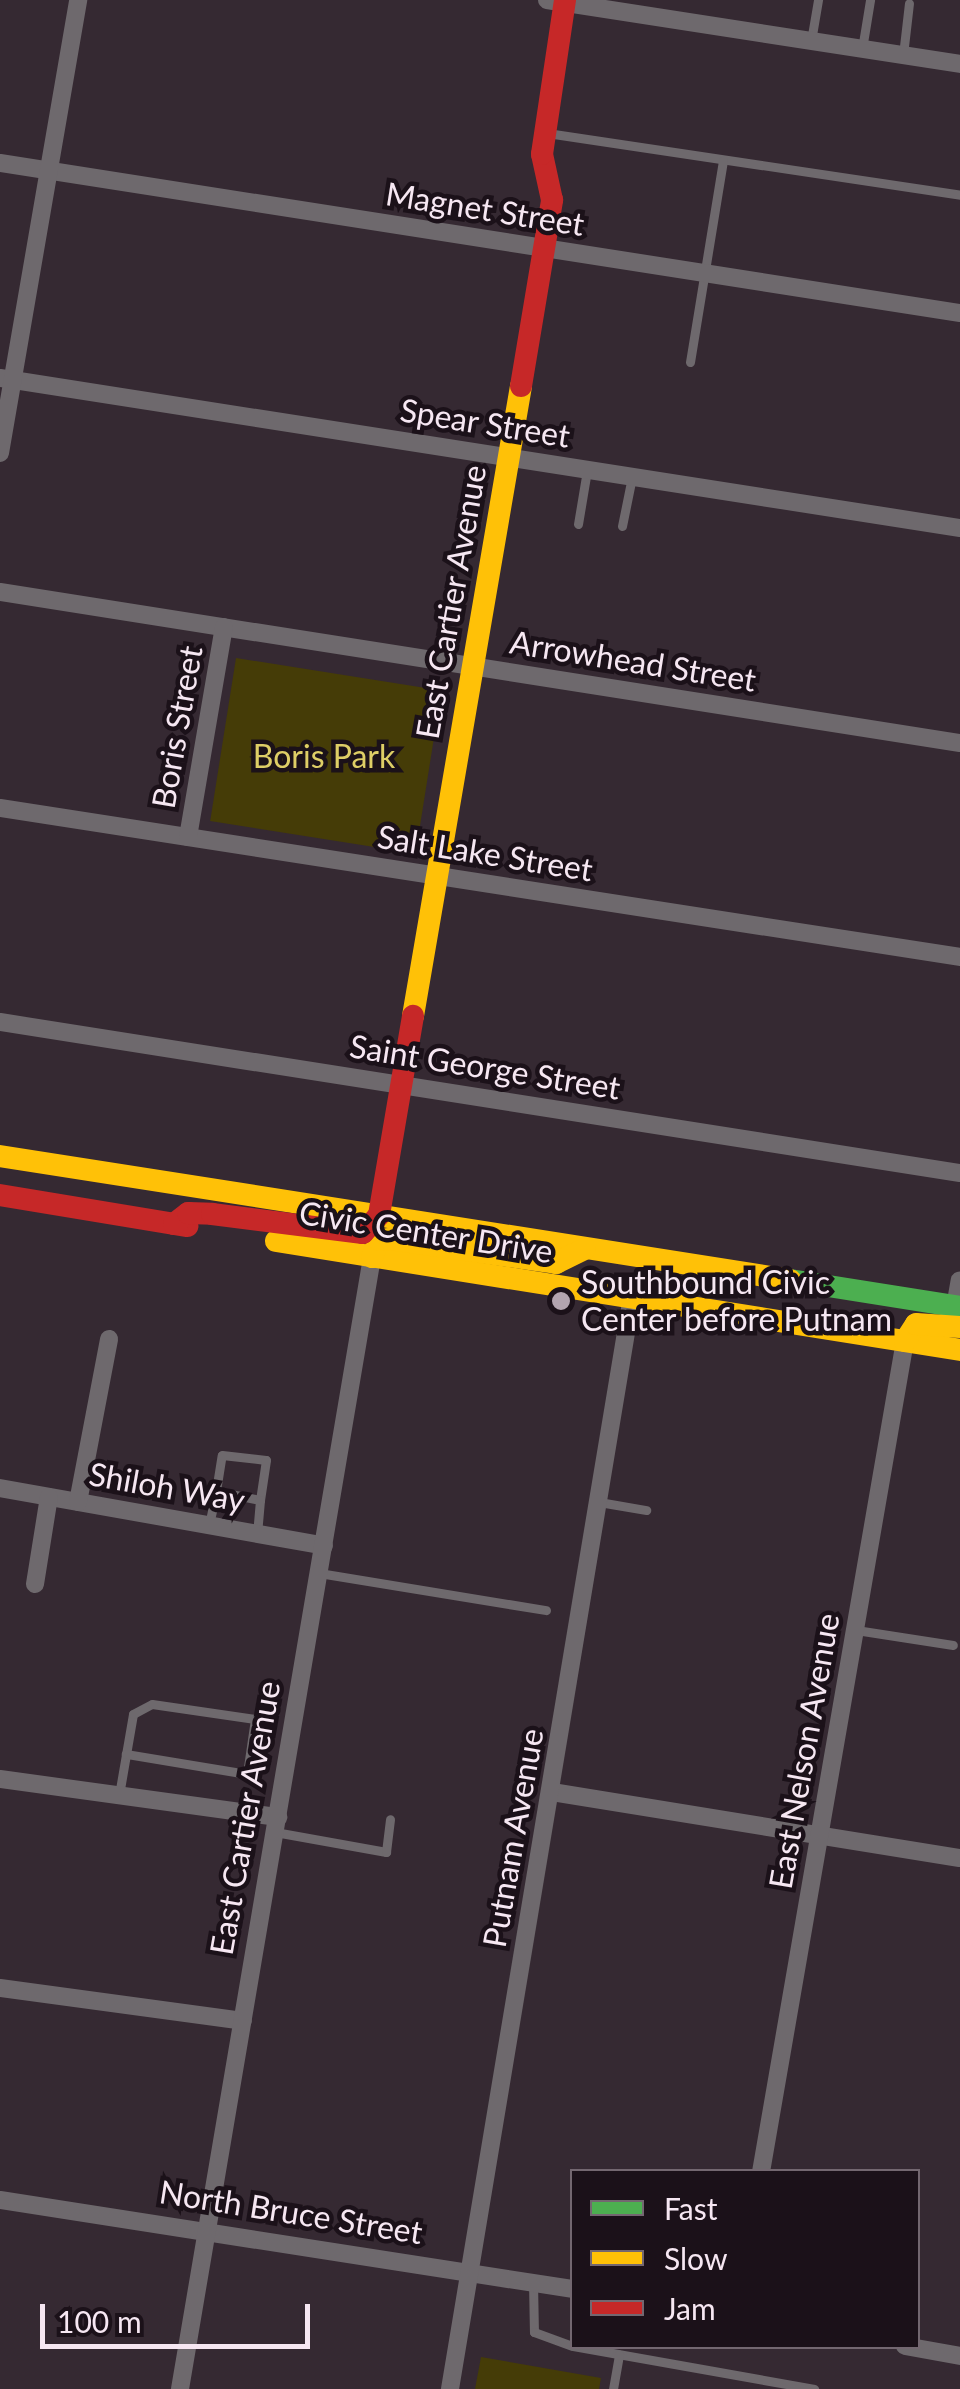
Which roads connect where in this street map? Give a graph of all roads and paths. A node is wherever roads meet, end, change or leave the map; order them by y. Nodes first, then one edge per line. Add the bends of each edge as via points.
1 (78, 0) edge
2 (818, 0) edge
3 (870, 0) edge
4 (559, 1) edge
5 (909, 3) dead end
6 (634, 7) edge
7 (812, 41) junction
8 (862, 49) junction
9 (903, 55) junction
10 (960, 64) edge
11 (545, 133) junction
12 (724, 161) junction
13 (0, 163) edge
14 (49, 170) junction
15 (960, 194) edge
16 (545, 248) junction
17 (706, 274) junction
18 (960, 313) edge
19 (690, 362) dead end
20 (6, 379) edge
21 (0, 454) edge
22 (509, 458) junction
23 (586, 470) junction
24 (632, 477) junction
25 (578, 524) dead end
26 (622, 526) dead end
27 (960, 528) edge
28 (0, 592) edge
29 (224, 627) junction
30 (473, 666) junction
31 (960, 742) edge
32 (0, 808) edge
33 (188, 837) junction
34 (436, 876) junction
35 (960, 957) edge
36 (0, 1022) edge
37 (400, 1084) junction
38 (4, 1157) edge
39 (960, 1172) edge
40 (0, 1195) edge
41 (378, 1216) junction
42 (174, 1224) junction
43 (584, 1248) junction
44 (372, 1257) junction
45 (960, 1280) edge
46 (632, 1297) junction
47 (959, 1314) edge
48 (109, 1339) dead end
49 (906, 1341) junction
50 (960, 1350) edge
51 (0, 1488) edge
52 (216, 1491) junction
53 (48, 1497) junction
54 (260, 1500) junction
55 (78, 1502) junction
56 (599, 1502) junction
57 (646, 1510) dead end
58 (209, 1525) junction
59 (256, 1534) junction
60 (324, 1546) junction
61 (319, 1573) junction
62 (35, 1584) dead end
63 (546, 1610) dead end
64 (856, 1630) junction
65 (953, 1645) dead end
66 (126, 1754) junction
67 (0, 1778) edge
68 (552, 1792) junction
69 (120, 1795) junction
70 (390, 1818) dead end
71 (277, 1825) junction
72 (820, 1835) junction
73 (960, 1858) edge
74 (0, 1988) edge
75 (243, 2022) junction
76 (763, 2169) edge
77 (0, 2200) edge
78 (207, 2228) junction
79 (470, 2271) junction
80 (533, 2282) junction
81 (570, 2289) edge
82 (570, 2345) edge
83 (590, 2349) edge
84 (920, 2349) edge
85 (619, 2354) junction
86 (960, 2356) edge
87 (180, 2389) edge
88 (450, 2389) edge
89 (613, 2389) edge
90 (814, 2389) edge

1 - 14 street
2 - 7 lane
3 - 8 lane
4 - 6 street
4 - 11 main road, East Cartier Avenue
5 - 9 lane
6 - 7 street
7 - 8 street
8 - 9 street
9 - 10 street
11 - 12 lane
11 - 16 main road, East Cartier Avenue via 542,154 552,200
12 - 15 lane
12 - 17 lane
13 - 14 street, Magnet Street
14 - 16 street, Magnet Street
14 - 20 street
16 - 17 street, Magnet Street
16 - 22 main road, East Cartier Avenue
17 - 18 street, Magnet Street
17 - 19 lane
20 - 21 street
20 - 22 street, Spear Street
22 - 23 street, Spear Street
22 - 30 main road, East Cartier Avenue
23 - 24 street, Spear Street
23 - 25 lane
24 - 26 lane
24 - 27 street, Spear Street
28 - 29 street, Arrowhead Street
29 - 30 street, Arrowhead Street
29 - 33 street, Boris Street
30 - 31 street, Arrowhead Street
30 - 34 main road, East Cartier Avenue
32 - 33 street, Salt Lake Street
33 - 34 street, Salt Lake Street
34 - 35 street, Salt Lake Street
34 - 37 main road, East Cartier Avenue
36 - 37 street, Saint George Street
37 - 39 street, Saint George Street
37 - 41 main road, East Cartier Avenue
38 - 41 main road, Civic Center Drive
40 - 42 main road, Civic Center Drive
41 - 42 main road via 362,1233 188,1213
41 - 43 main road, Civic Center Drive
42 - 44 main road, Civic Center Drive
43 - 44 main road via 556,1263 390,1239 379,1240
43 - 47 main road, Civic Center Drive
44 - 46 main road, Civic Center Drive
44 - 60 street, East Cartier Avenue
45 - 47 street
46 - 49 main road, Civic Center Drive
46 - 56 street, Putnam Avenue
47 - 49 main road via 916,1324
48 - 55 street
49 - 50 main road, Civic Center Drive
49 - 64 street, East Nelson Avenue
51 - 53 street, Shiloh Way
52 - 54 lane
52 - 54 lane via 222,1455 266,1460
52 - 58 lane
53 - 55 street, Shiloh Way
53 - 62 street
54 - 59 lane
55 - 58 street, Shiloh Way
56 - 57 lane
56 - 68 street, Putnam Avenue
58 - 59 street, Shiloh Way
59 - 60 street, Shiloh Way
60 - 61 street, East Cartier Avenue
61 - 63 lane
61 - 71 street, East Cartier Avenue
64 - 65 lane
64 - 72 street, East Nelson Avenue
66 - 66 lane via 132,1714 152,1704 256,1719 248,1774
66 - 69 lane
67 - 69 street
68 - 72 street
68 - 79 street, Putnam Avenue
69 - 71 street
70 - 71 lane via 386,1852
71 - 75 street, East Cartier Avenue
72 - 73 street
72 - 76 street, East Nelson Avenue
74 - 75 street
75 - 78 street, East Cartier Avenue
77 - 78 street, North Bruce Street
78 - 79 street, North Bruce Street
78 - 87 street, East Cartier Avenue
79 - 80 street, North Bruce Street
79 - 88 street, Putnam Avenue
80 - 81 street, North Bruce Street
80 - 82 lane via 534,2332
83 - 85 lane
84 - 86 street
85 - 89 lane
85 - 90 lane

